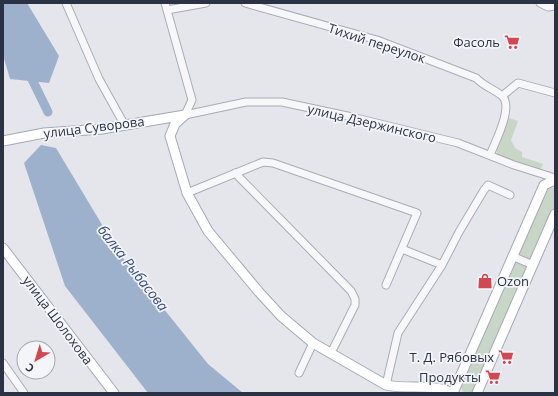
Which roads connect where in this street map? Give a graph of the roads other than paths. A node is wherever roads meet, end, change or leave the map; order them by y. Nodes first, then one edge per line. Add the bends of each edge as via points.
1 (66, 3) edge
2 (206, 3) edge
3 (245, 3) edge
4 (540, 3) edge
5 (555, 6) edge
6 (166, 7) edge
7 (555, 93) edge
8 (502, 96) junction
9 (185, 115) junction
10 (124, 124) junction
11 (3, 141) edge
12 (490, 155) junction
13 (235, 173) junction
14 (553, 181) edge
15 (187, 193) junction
16 (510, 195) dead end
17 (555, 214) edge
18 (3, 248) edge
19 (402, 249) junction
20 (512, 256) junction
21 (442, 265) junction
22 (533, 265) junction
23 (386, 285) dead end
24 (313, 343) junction
25 (331, 353) junction
26 (3, 363) edge
27 (298, 374) dead end
28 (386, 385) junction
29 (24, 393) edge
30 (114, 393) edge
31 (454, 393) edge
32 (477, 393) edge

1 - 10 street via 99,79
2 - 6 street
3 - 8 street, Тихий переулок via 377,40 476,78 484,86
4 - 5 street via 548,7
6 - 9 street via 192,100
7 - 8 street via 518,83
8 - 12 street via 507,104 506,113
9 - 10 main road, улица Суворова
9 - 12 street, улица Дзержинского via 246,102 282,102 458,143
9 - 15 main road via 176,124 170,136
10 - 11 main road, улица Суворова via 102,129 44,133
12 - 14 street, улица Дзержинского
13 - 15 street
13 - 19 street via 263,162 273,163 417,214
13 - 25 street via 351,291 355,305
14 - 20 main road via 544,185
15 - 24 main road via 208,231 240,270 281,316
16 - 21 street via 488,185
17 - 22 main road
18 - 30 main road, улица Шолохова
19 - 21 street
19 - 23 street
20 - 22 street
20 - 31 main road
21 - 28 street via 398,333
22 - 32 main road
24 - 25 main road
24 - 27 street
25 - 28 main road
26 - 29 street
28 - 31 main road via 400,388 430,388

